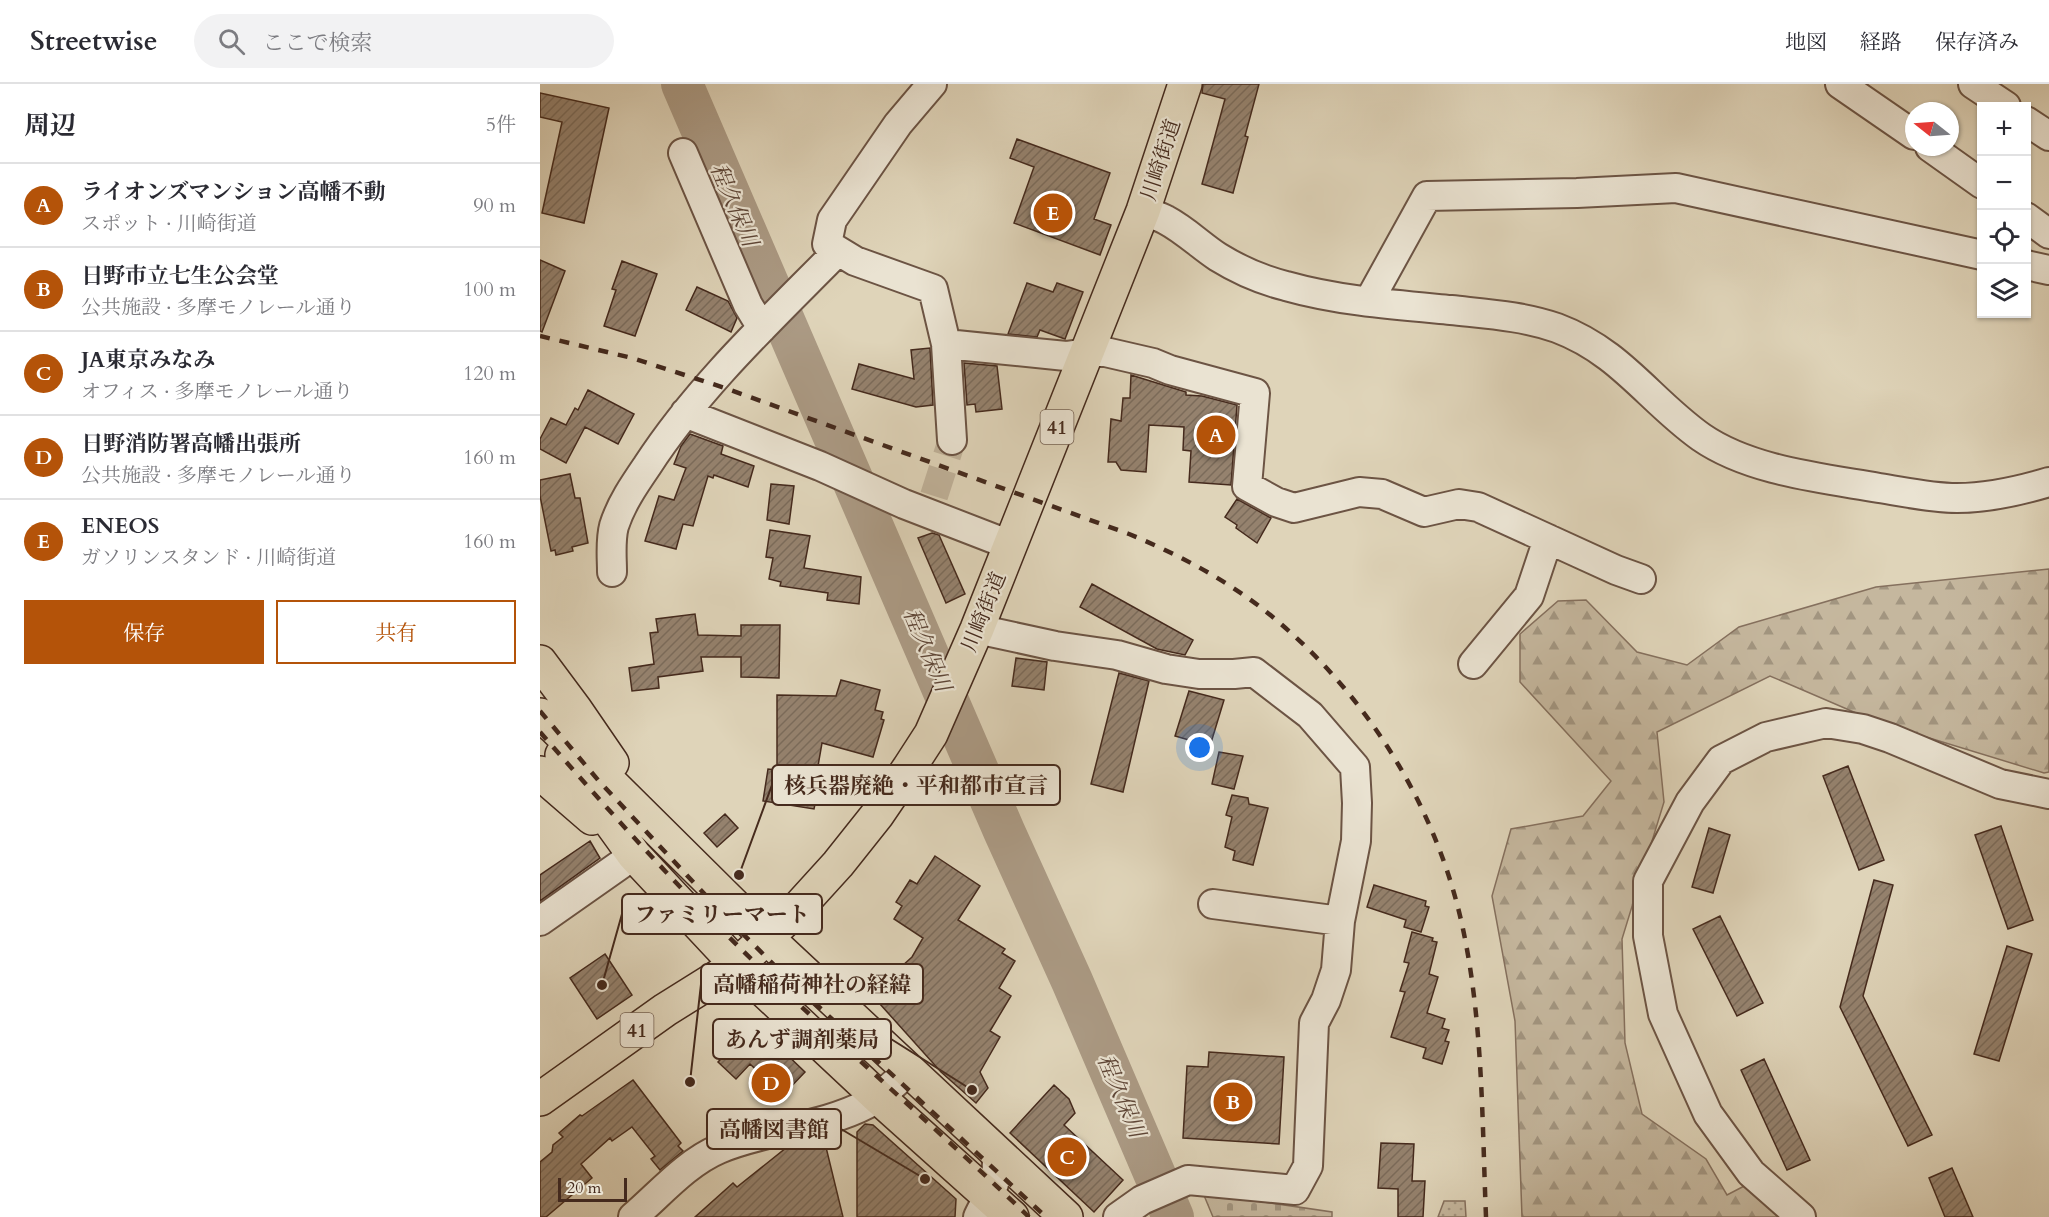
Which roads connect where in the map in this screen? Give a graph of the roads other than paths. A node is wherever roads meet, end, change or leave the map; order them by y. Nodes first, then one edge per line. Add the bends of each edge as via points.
1 (932, 84) edge
2 (1185, 84) edge
3 (1840, 84) edge
4 (1973, 84) edge
5 (2000, 102) edge
6 (2031, 124) edge
7 (1905, 129) edge
8 (2049, 136) edge
9 (683, 153) dead end
10 (1943, 156) edge
11 (1977, 180) edge
12 (1143, 211) junction
13 (2031, 221) edge
14 (2049, 234) edge
15 (838, 251) junction
16 (1977, 254) edge
17 (2031, 266) edge
18 (2049, 270) edge
19 (1369, 301) junction
20 (762, 328) junction
21 (946, 344) junction
22 (1087, 353) junction
23 (685, 413) junction
24 (952, 440) tunnel mouth
25 (2049, 482) edge
26 (1548, 539) junction
27 (1010, 545) junction
28 (612, 572) dead end
29 (1641, 579) dead end
30 (978, 629) junction
31 (540, 662) edge
32 (1473, 664) dead end
33 (540, 716) edge
34 (540, 724) edge
35 (540, 773) edge
36 (2049, 794) edge
37 (645, 815) junction
38 (633, 855) junction
39 (1214, 904) dead end
40 (540, 921) edge
41 (1340, 921) junction
42 (767, 938) junction
43 (737, 965) junction
44 (910, 1070) junction
45 (878, 1097) junction
46 (540, 1099) edge
47 (996, 1150) junction
48 (993, 1210) edge
49 (633, 1217) edge
50 (1066, 1217) edge
51 (1118, 1217) edge
52 (1801, 1217) edge

1 - 15 street via 898,124 832,220 827,244
2 - 12 main road, 川崎街道 / 41
3 - 7 street
4 - 5 street
6 - 8 street
9 - 20 street via 748,305
10 - 11 street
12 - 19 street via 1167,220 1219,258 1253,275 1295,289
12 - 22 main road, 川崎街道 / 41
13 - 14 street
15 - 20 street
15 - 21 street via 933,289
16 - 19 street via 1676,188 1427,196
17 - 18 street
19 - 25 street via 1510,316 1560,330 1615,360 1702,438 1757,463 1855,484 1958,498 2006,494
20 - 23 street
21 - 22 street via 1066,356
21 - 24 street
22 - 26 street via 1101,351 1153,363 1255,393 1247,486 1276,502 1294,508 1359,492 1382,494 1424,512 1459,504 1478,507
22 - 27 main road, 川崎街道 / 41
23 - 27 street via 904,504 931,504
23 - 28 street via 656,452 614,496
26 - 29 street
26 - 32 street via 1529,596
27 - 30 main road, 川崎街道 / 41
30 - 41 street via 1117,655 1166,669 1199,674 1254,672 1310,715 1355,766 1356,841
30 - 42 main road, 川崎街道 / 41 via 931,734 877,815 798,908
31 - 37 main road
33 - 37 main road
34 - 38 main road
35 - 38 main road
36 - 52 street via 2000,784 1863,729 1826,723 1766,737 1721,760 1690,802 1648,881 1648,936 1663,1014 1708,1114 1752,1173
37 - 42 main road
38 - 40 street
38 - 43 main road
39 - 41 street
41 - 51 street via 1336,970 1314,1023 1308,1166 1295,1190 1188,1180 1148,1197
42 - 43 main road, 川崎街道 / 41
42 - 44 main road
43 - 45 main road
43 - 46 main road, 川崎街道 / 41 via 665,1010
44 - 45 street
44 - 47 main road
45 - 48 main road
45 - 49 street via 843,1114 718,1149 696,1162
47 - 48 street
47 - 50 main road

